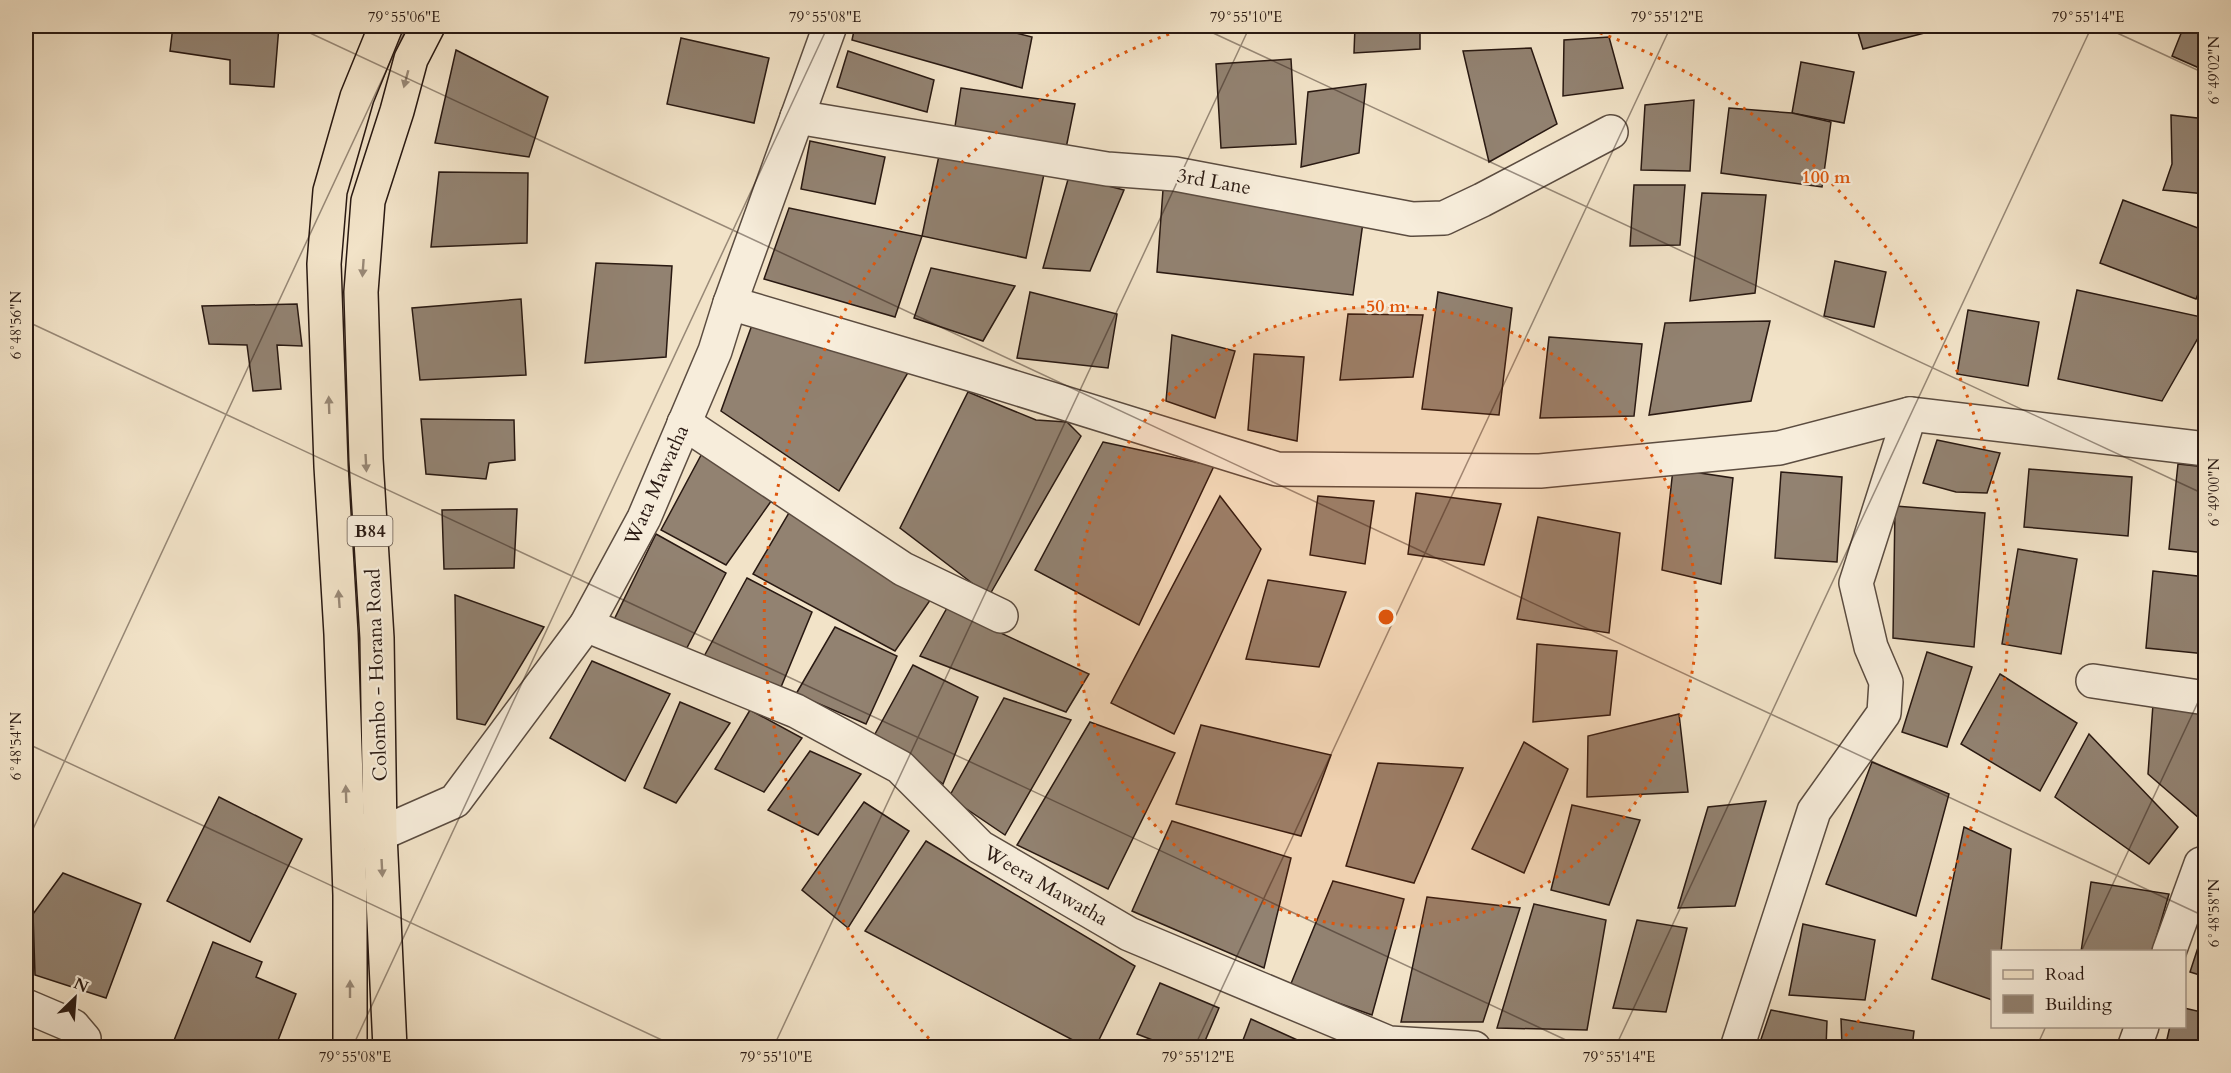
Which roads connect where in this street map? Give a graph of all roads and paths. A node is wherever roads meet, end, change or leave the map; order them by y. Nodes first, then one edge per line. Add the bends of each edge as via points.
1 (386, 26) edge
2 (428, 26) edge
3 (830, 26) edge
4 (797, 117) junction
5 (1611, 132) dead end
6 (730, 303) junction
7 (1910, 414) junction
8 (684, 423) junction
9 (2205, 449) edge
10 (1000, 616) dead end
11 (586, 626) junction
12 (2093, 681) dead end
13 (2205, 698) edge
14 (347, 828) junction
15 (380, 834) junction
16 (2201, 864) dead end
17 (2169, 950) edge
18 (26, 1006) edge
19 (2141, 1028) edge
20 (83, 1047) edge
21 (350, 1047) edge
22 (390, 1047) edge
23 (1474, 1047) edge
24 (1737, 1047) edge
25 (2134, 1047) edge

14 -> 1 main road, Colombo - Horana Road / B84 via 324,264 330,191 357,97
2 -> 15 main road, Colombo - Horana Road / B84 via 411,59 368,201 361,292 377,638
3 - 4 street, Wata Mawatha
4 - 5 street, 3rd Lane via 1107,169 1175,174 1412,219 1444,218
4 - 6 street, Wata Mawatha
6 - 7 street via 1277,469 1540,471 1779,448
6 - 8 street, Wata Mawatha via 715,351
7 - 9 street
7 - 24 street via 1856,583 1871,647 1886,682 1884,713 1814,811
8 - 10 street via 903,569
8 - 11 street, Wata Mawatha via 644,518
11 - 15 street, Wata Mawatha via 455,801
11 - 23 street, Weera Mawatha via 796,711 900,767 980,847 1129,934 1389,1043
12 - 13 street
14 - 15 street
21 -> 14 main road, Colombo - Horana Road / B84
15 -> 22 main road, Colombo - Horana Road / B84
16 - 17 street
18 - 20 street via 73,1026 84,1039
19 - 25 street

